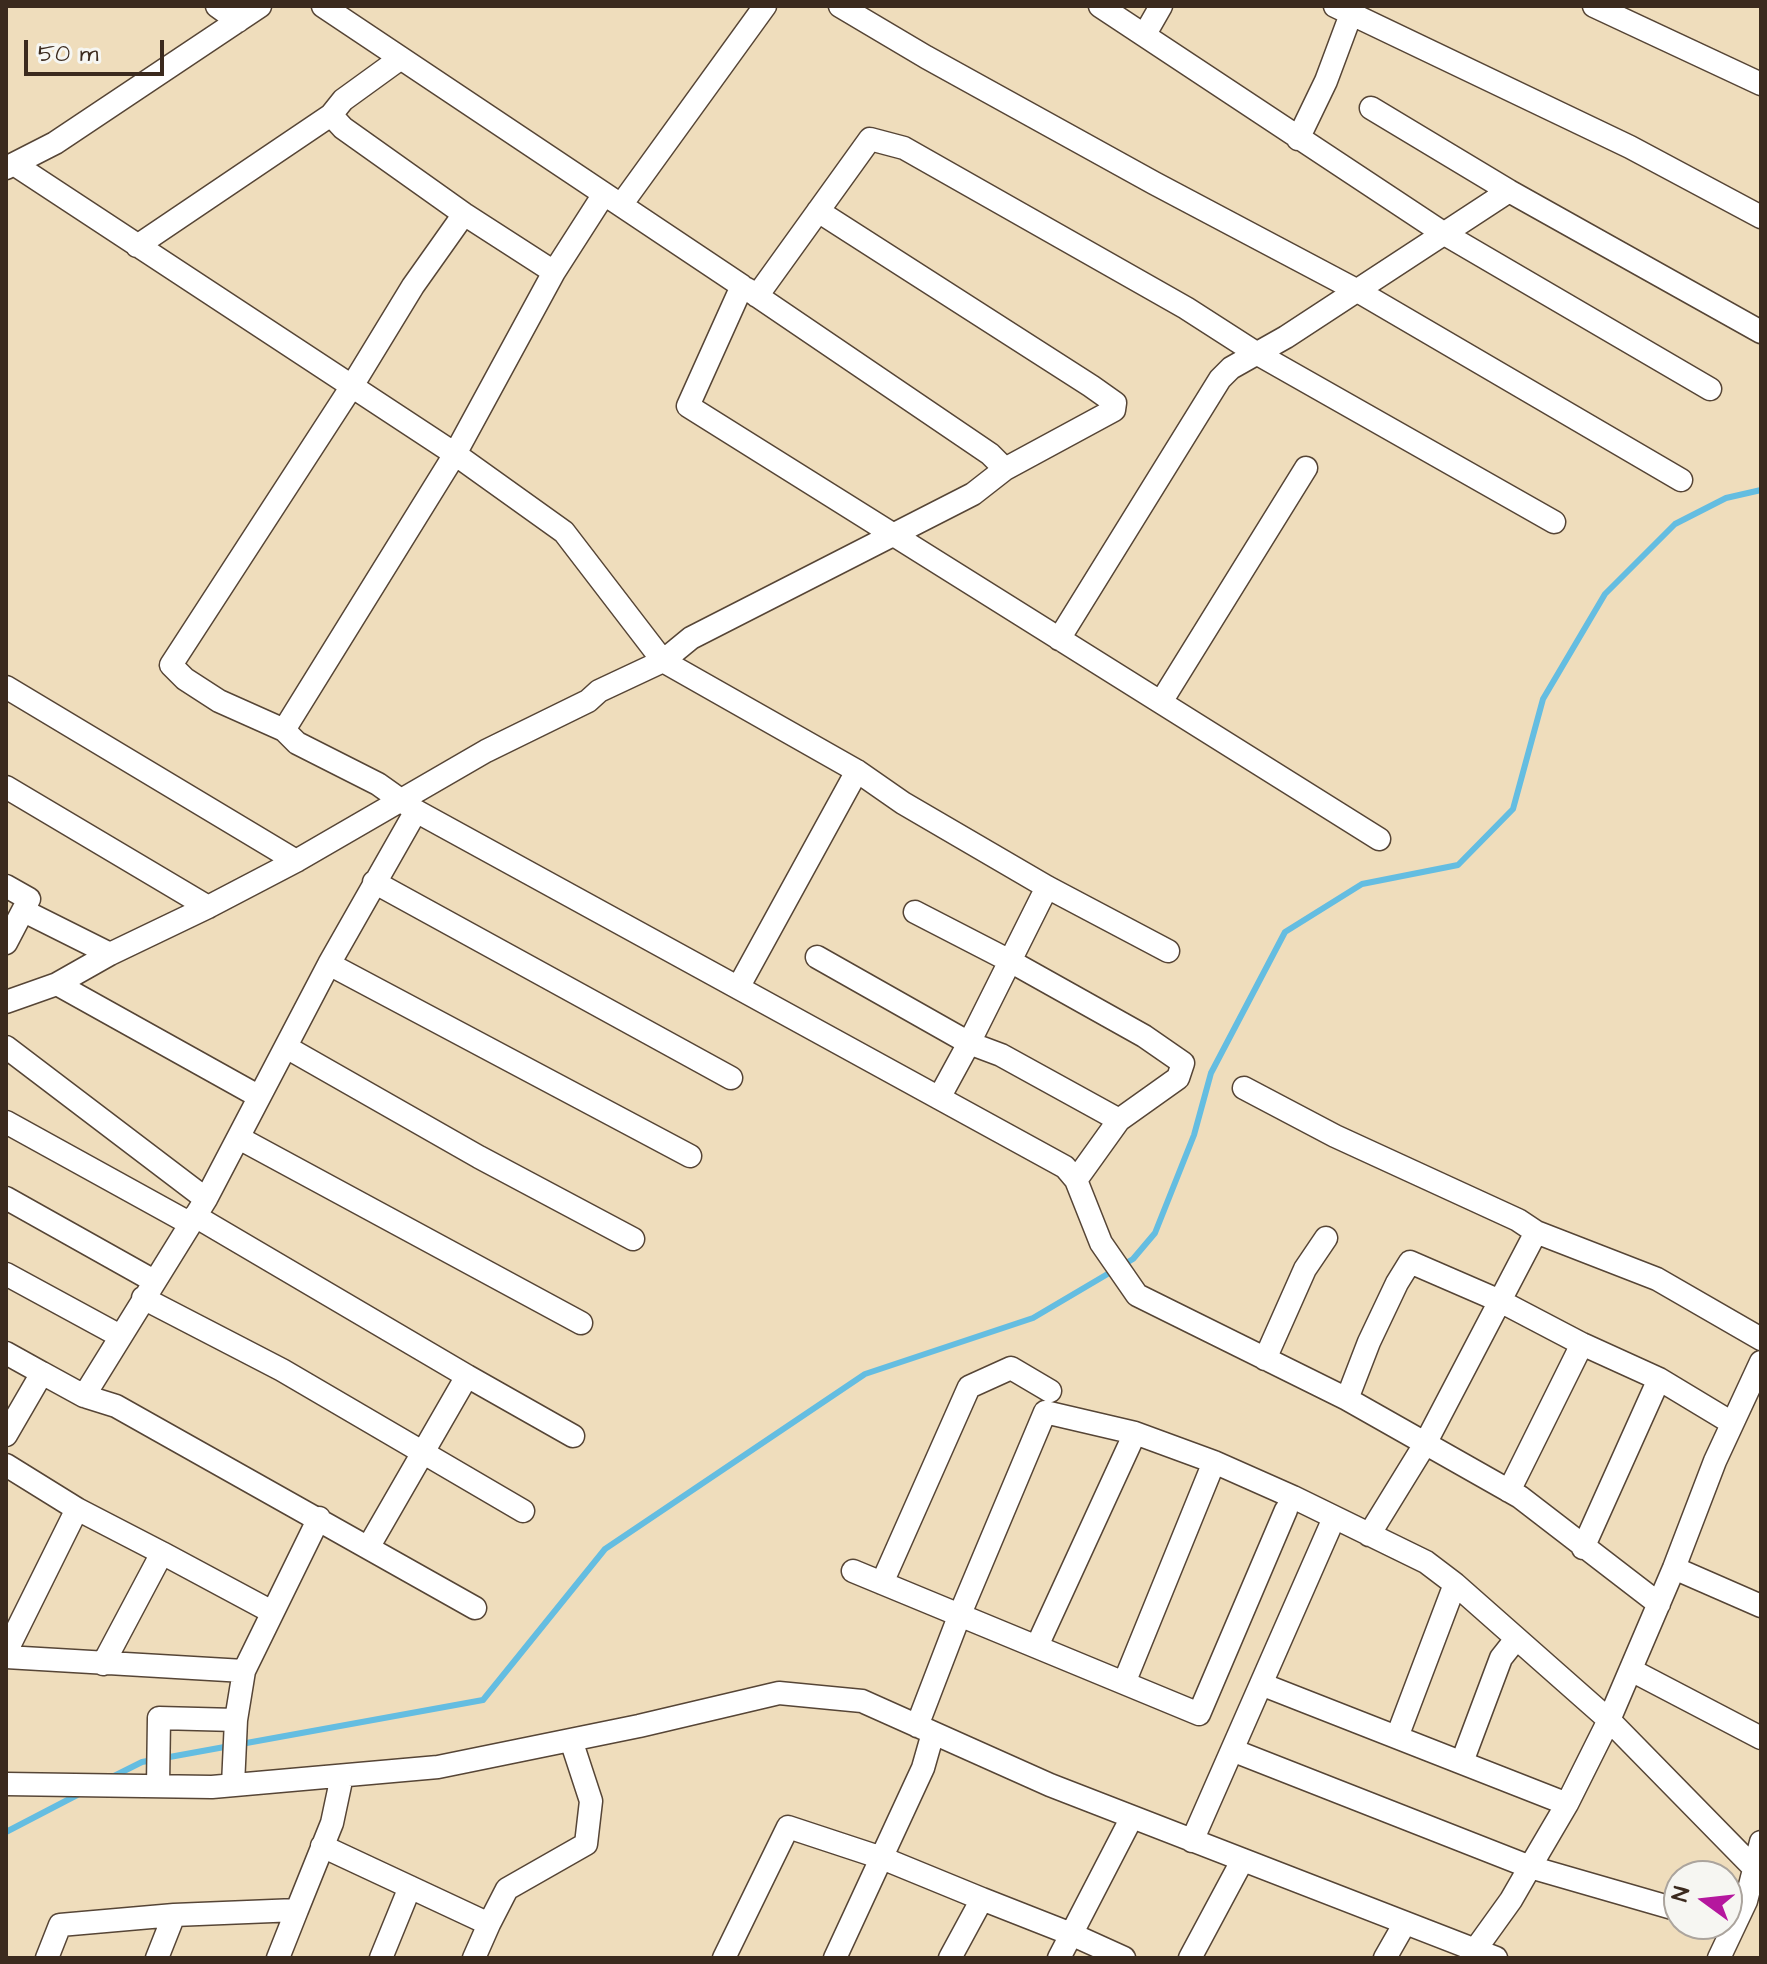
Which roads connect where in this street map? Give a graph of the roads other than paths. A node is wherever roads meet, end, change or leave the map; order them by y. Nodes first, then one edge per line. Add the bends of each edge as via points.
1 (217, 6) edge
2 (260, 6) edge
3 (323, 6) edge
4 (765, 6) edge
5 (840, 6) edge
6 (1100, 6) edge
7 (1161, 6) edge
8 (1594, 6) edge
9 (1343, 10) edge
10 (238, 21) junction
11 (1145, 34) junction
12 (401, 58) junction
13 (1761, 84) edge
14 (1371, 108) dead end
15 (331, 115) junction
16 (1298, 139) junction
17 (10, 166) edge
18 (1509, 191) junction
19 (612, 199) junction
20 (818, 211) junction
21 (464, 214) junction
22 (1761, 217) edge
23 (1443, 233) junction
24 (137, 246) junction
25 (554, 272) junction
26 (1356, 290) junction
27 (749, 291) junction
28 (1761, 332) edge
29 (1256, 353) junction
30 (352, 386) junction
31 (1710, 389) dead end
32 (455, 454) junction
33 (1306, 468) dead end
34 (1005, 469) junction
35 (1681, 480) dead end
36 (1554, 522) dead end
37 (893, 535) junction
38 (1059, 639) junction
39 (663, 661) junction
40 (6, 687) edge
41 (1161, 702) junction
42 (284, 730) junction
43 (857, 771) junction
44 (6, 787) edge
45 (409, 806) junction
46 (1379, 839) dead end
47 (296, 861) junction
48 (374, 882) junction
49 (6, 886) edge
50 (1047, 887) junction
51 (208, 907) junction
52 (24, 911) junction
53 (915, 912) dead end
54 (6, 943) edge
55 (1168, 951) dead end
56 (110, 954) junction
57 (817, 957) dead end
58 (1010, 961) junction
59 (329, 964) junction
60 (57, 984) junction
61 (739, 986) junction
62 (6, 1002) edge
63 (969, 1043) junction
64 (6, 1047) edge
65 (286, 1047) junction
66 (731, 1078) dead end
67 (1244, 1088) dead end
68 (258, 1096) junction
69 (939, 1098) junction
70 (1119, 1120) junction
71 (6, 1122) edge
72 (239, 1138) junction
73 (690, 1156) dead end
74 (1076, 1180) junction
75 (6, 1198) edge
76 (197, 1212) junction
77 (1536, 1232) junction
78 (1326, 1238) dead end
79 (633, 1239) dead end
80 (6, 1274) edge
81 (148, 1289) junction
82 (1500, 1301) junction
83 (581, 1323) dead end
84 (120, 1336) junction
85 (1761, 1339) edge
86 (1582, 1344) junction
87 (6, 1353) edge
88 (1265, 1359) junction
89 (1761, 1364) edge
90 (42, 1373) junction
91 (467, 1376) junction
92 (1659, 1379) junction
93 (1050, 1391) dead end
94 (84, 1396) junction
95 (1347, 1399) junction
96 (1732, 1423) junction
97 (1135, 1433) junction
98 (6, 1435) edge
99 (573, 1436) dead end
100 (1425, 1444) junction
101 (425, 1452) junction
102 (1214, 1462) junction
103 (6, 1465) edge
104 (1509, 1491) junction
105 (77, 1509) junction
106 (1286, 1510) dead end
107 (523, 1511) dead end
108 (319, 1518) junction
109 (1334, 1518) junction
110 (1369, 1535) junction
111 (369, 1546) junction
112 (1583, 1548) junction
113 (162, 1553) junction
114 (1674, 1568) junction
115 (853, 1571) dead end
116 (882, 1583) junction
117 (1455, 1584) junction
118 (1659, 1604) junction
119 (1761, 1606) edge
120 (475, 1608) dead end
121 (272, 1612) junction
122 (960, 1615) junction
123 (1516, 1639) junction
124 (1037, 1646) junction
125 (6, 1655) edge
126 (103, 1664) junction
127 (1631, 1670) junction
128 (244, 1671) junction
129 (1124, 1683) junction
130 (1261, 1684) junction
131 (1609, 1720) junction
132 (236, 1726) junction
133 (925, 1729) junction
134 (1397, 1737) junction
135 (1761, 1738) edge
136 (571, 1740) junction
137 (1232, 1750) junction
138 (1462, 1762) junction
139 (342, 1776) junction
140 (158, 1779) junction
141 (6, 1784) edge
142 (233, 1785) junction
143 (1567, 1804) junction
144 (1132, 1817) junction
145 (1192, 1841) junction
146 (1761, 1842) edge
147 (322, 1846) junction
148 (882, 1858) junction
149 (1242, 1861) junction
150 (1530, 1867) junction
151 (1757, 1872) edge
152 (410, 1887) junction
153 (982, 1899) junction
154 (1663, 1905) edge
155 (1743, 1906) edge
156 (297, 1910) junction
157 (174, 1915) junction
158 (1405, 1923) junction
159 (489, 1924) junction
160 (1071, 1934) junction
161 (1486, 1954) edge
162 (47, 1958) edge
163 (157, 1958) edge
164 (278, 1958) edge
165 (381, 1958) edge
166 (474, 1958) edge
167 (724, 1958) edge
168 (835, 1958) edge
169 (950, 1958) edge
170 (1059, 1958) edge
171 (1124, 1958) edge
172 (1190, 1958) edge
173 (1385, 1958) edge

1 - 10 street
2 - 10 street
3 - 12 street
4 - 19 street
5 - 26 street
6 - 11 street
7 - 11 street
8 - 13 street
9 - 16 street via 1326,81
9 - 22 street via 1630,147
10 - 17 street via 55,143
11 - 16 street
12 - 15 street via 343,100
12 - 19 street
14 - 18 street
15 - 21 street
15 - 24 street
16 - 23 street
17 - 24 street
18 - 23 street
18 - 28 street
19 - 25 street
19 - 27 street
20 - 27 street
20 - 29 street via 870,139 904,148
20 - 34 street via 1115,403 1114,410
21 - 25 street
21 - 30 street
23 - 26 street
23 - 31 street
24 - 30 street
25 - 32 street
26 - 29 street
26 - 35 street
27 - 34 street
27 - 37 street via 688,406
29 - 36 street
29 - 38 street via 1220,379
30 - 32 street
30 - 42 street via 171,665 219,701
32 - 39 street via 564,532
32 - 42 street
33 - 41 street
34 - 37 street via 973,494
37 - 38 street
37 - 39 street via 691,638
38 - 41 street
39 - 43 street
39 - 45 street via 486,751
40 - 47 street
41 - 46 street
42 - 45 street via 297,743
43 - 50 street
43 - 61 street
44 - 51 street
45 - 47 street
45 - 48 street
45 - 61 street
47 - 51 street
48 - 59 street
48 - 66 street
49 - 52 street via 29,899
50 - 55 street
50 - 58 street
51 - 56 street
52 - 54 street
52 - 56 street
53 - 58 street
56 - 60 street
57 - 63 street
58 - 63 street
58 - 70 street via 1183,1063 1178,1078
59 - 65 street
59 - 73 street
60 - 62 street
60 - 68 street
61 - 69 street
63 - 69 street
63 - 70 street
64 - 76 street
65 - 68 street
65 - 79 street
67 - 77 street
68 - 72 street
69 - 74 street via 1065,1167
70 - 74 street
71 - 76 street
72 - 76 street
72 - 83 street
74 - 88 street via 1101,1243 1137,1295
75 - 81 street
76 - 81 street
76 - 91 street
77 - 82 street
77 - 85 street via 1657,1279
78 - 88 street via 1305,1269
80 - 84 street
81 - 84 street
81 - 101 street
82 - 86 street
82 - 95 street via 1408,1263
82 - 100 street
84 - 94 street
86 - 92 street
86 - 104 street
87 - 90 street
88 - 95 street
89 - 96 street
90 - 94 street
90 - 98 street
91 - 99 street
91 - 101 street
92 - 96 street
92 - 112 street
93 - 116 street via 1011,1368 969,1387
94 - 108 street via 116,1406
95 - 100 street
96 - 114 street
97 - 102 street
97 - 122 street via 1045,1412
97 - 124 street
100 - 104 street
100 - 110 street
101 - 107 street
101 - 111 street
102 - 109 street
102 - 129 street
103 - 105 street
104 - 112 street
105 - 113 street
105 - 125 street
106 - 129 street via 1199,1714
108 - 111 street
108 - 121 street
109 - 110 street
109 - 130 street
110 - 117 street via 1426,1562
111 - 120 street
112 - 118 street
113 - 121 street
113 - 126 street
114 - 118 street
114 - 119 street
115 - 116 street
116 - 122 street
117 - 123 street
117 - 134 street
118 - 127 street
121 - 128 street
122 - 124 street
122 - 133 street
123 - 131 street
123 - 138 street via 1501,1658
124 - 129 street
125 - 126 street
126 - 128 street
127 - 131 street
127 - 135 street
128 - 132 street
130 - 134 street
130 - 137 street
131 - 143 street
131 - 151 street
132 - 140 street via 159,1718
132 - 142 street
133 - 136 street via 862,1701 779,1693
133 - 144 street
133 - 148 street via 923,1768
134 - 138 street
136 - 139 street via 438,1767
136 - 159 street via 591,1801 586,1844 507,1889
137 - 145 street
137 - 150 street
138 - 143 street
139 - 142 street
139 - 147 street
140 - 141 street via 116,1786
140 - 142 street
143 - 150 street
144 - 145 street
144 - 160 street
145 - 149 street
146 - 151 street
147 - 152 street
147 - 156 street
148 - 153 street
148 - 167 street via 788,1827
148 - 168 street
149 - 158 street
149 - 172 street
150 - 154 street
150 - 161 street
151 - 155 street
152 - 159 street
152 - 165 street
153 - 160 street
153 - 169 street
156 - 157 street
156 - 164 street
157 - 162 street via 60,1925
157 - 163 street
158 - 161 street
158 - 173 street
159 - 166 street
160 - 170 street
160 - 171 street

